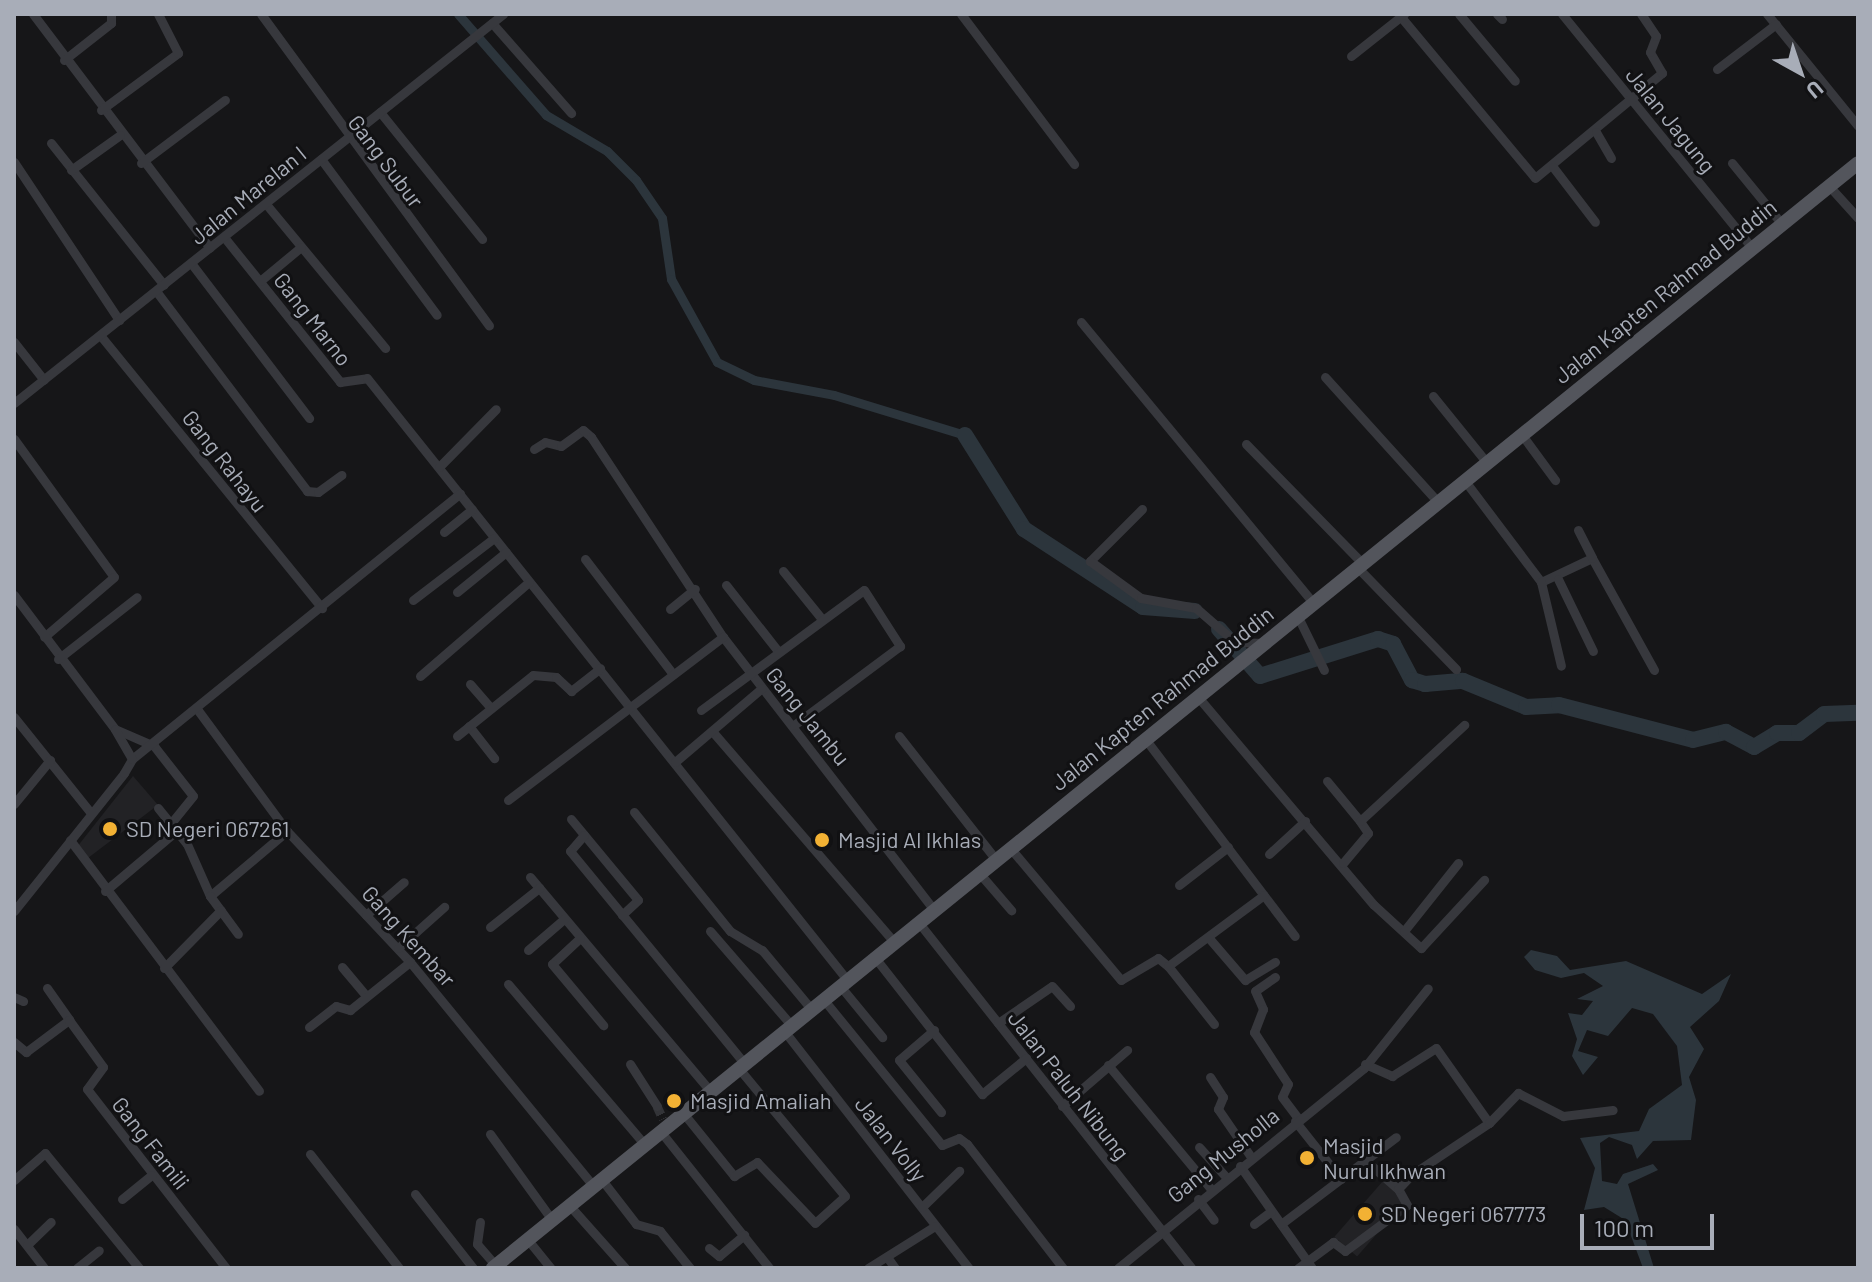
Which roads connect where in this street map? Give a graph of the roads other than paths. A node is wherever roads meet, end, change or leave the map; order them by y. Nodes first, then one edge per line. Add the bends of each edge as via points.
1 (33, 14) edge
2 (111, 14) edge
3 (158, 14) edge
4 (261, 14) edge
5 (503, 14) edge
6 (961, 14) edge
7 (1459, 14) edge
8 (1562, 14) edge
9 (1641, 14) edge
10 (1767, 14) edge
11 (1403, 15) edge
12 (490, 24) junction
13 (1776, 24) junction
14 (1351, 56) dead end
15 (64, 60) junction
16 (1717, 69) dead end
17 (1515, 81) dead end
18 (225, 100) dead end
19 (1632, 101) junction
20 (101, 110) junction
21 (380, 112) junction
22 (571, 113) dead end
23 (1858, 126) edge
24 (1596, 132) junction
25 (120, 135) junction
26 (347, 141) junction
27 (51, 143) dead end
28 (1611, 158) dead end
29 (321, 159) junction
30 (14, 162) edge
31 (141, 163) junction
32 (1732, 163) dead end
33 (1858, 163) edge
34 (1074, 164) dead end
35 (1553, 167) junction
36 (71, 170) junction
37 (1829, 186) junction
38 (266, 204) junction
39 (1858, 218) edge
40 (1595, 222) dead end
41 (1782, 224) junction
42 (224, 237) junction
43 (482, 239) dead end
44 (301, 247) junction
45 (210, 248) junction
46 (1752, 248) junction
47 (191, 263) junction
48 (260, 281) junction
49 (160, 288) junction
50 (437, 315) dead end
51 (119, 320) junction
52 (1081, 322) dead end
53 (489, 325) dead end
54 (100, 335) junction
55 (14, 342) edge
56 (385, 348) dead end
57 (1325, 377) dead end
58 (44, 380) junction
59 (1433, 396) dead end
60 (14, 403) edge
61 (496, 409) dead end
62 (309, 418) dead end
63 (1522, 435) junction
64 (14, 439) edge
65 (1246, 444) dead end
66 (534, 449) dead end
67 (1487, 463) junction
68 (439, 467) junction
69 (341, 475) dead end
70 (1555, 480) dead end
71 (1465, 481) junction
72 (460, 493) junction
73 (1439, 503) junction
74 (472, 509) junction
75 (1142, 509) dead end
76 (1578, 530) dead end
77 (444, 532) dead end
78 (494, 538) junction
79 (506, 552) junction
80 (1592, 558) junction
81 (585, 559) dead end
82 (1360, 566) junction
83 (783, 571) dead end
84 (1558, 579) junction
85 (529, 582) junction
86 (1541, 582) junction
87 (726, 585) dead end
88 (695, 589) junction
89 (457, 592) dead end
90 (14, 595) edge
91 (137, 597) dead end
92 (413, 600) dead end
93 (1314, 604) junction
94 (23, 606) junction
95 (322, 608) junction
96 (670, 609) dead end
97 (14, 614) edge
98 (1298, 617) junction
99 (821, 618) junction
100 (44, 637) junction
101 (723, 637) junction
102 (1264, 643) junction
103 (778, 651) junction
104 (1593, 651) dead end
105 (58, 659) junction
106 (1561, 666) dead end
107 (600, 668) junction
108 (1456, 669) dead end
109 (1324, 670) dead end
110 (1654, 670) dead end
111 (749, 672) junction
112 (673, 674) junction
113 (420, 676) dead end
114 (470, 684) dead end
115 (762, 688) junction
116 (1198, 697) junction
117 (629, 704) junction
118 (491, 708) junction
119 (197, 709) junction
120 (701, 710) dead end
121 (14, 717) edge
122 (794, 725) junction
123 (1464, 725) dead end
124 (469, 726) junction
125 (115, 729) junction
126 (712, 731) junction
127 (457, 736) dead end
128 (899, 736) dead end
129 (1146, 740) junction
130 (154, 746) junction
131 (494, 758) dead end
132 (132, 759) junction
133 (50, 760) junction
134 (675, 762) junction
135 (1327, 781) dead end
136 (508, 800) dead end
137 (14, 804) edge
138 (158, 808) dead end
139 (634, 812) dead end
140 (91, 813) junction
141 (571, 819) dead end
142 (1305, 821) junction
143 (1360, 821) junction
144 (173, 827) junction
145 (287, 831) junction
146 (584, 835) junction
147 (70, 840) junction
148 (1228, 847) junction
149 (1011, 849) junction
150 (1269, 854) dead end
151 (997, 861) junction
152 (1343, 863) junction
153 (1458, 863) dead end
154 (980, 874) junction
155 (530, 877) dead end
156 (1484, 880) dead end
157 (404, 882) dead end
158 (1179, 885) dead end
159 (539, 888) junction
160 (105, 891) junction
161 (1264, 895) junction
162 (210, 896) junction
163 (444, 907) dead end
164 (221, 910) junction
165 (1011, 910) dead end
166 (14, 911) edge
167 (935, 911) junction
168 (366, 915) junction
169 (622, 915) junction
170 (564, 919) junction
171 (919, 923) junction
172 (490, 927) dead end
173 (710, 931) dead end
174 (1404, 931) junction
175 (238, 934) dead end
176 (1295, 936) dead end
177 (1208, 937) junction
178 (580, 938) junction
179 (895, 943) junction
180 (398, 948) junction
181 (528, 950) dead end
182 (876, 959) junction
183 (410, 962) junction
184 (1275, 962) dead end
185 (1168, 966) junction
186 (342, 967) dead end
187 (164, 968) junction
188 (1275, 977) dead end
189 (508, 984) dead end
190 (844, 984) junction
191 (47, 988) dead end
192 (1426, 991) dead end
193 (366, 996) junction
194 (818, 1005) junction
195 (1070, 1006) dead end
196 (69, 1020) junction
197 (998, 1023) junction
198 (1214, 1024) dead end
199 (603, 1025) dead end
200 (309, 1027) dead end
201 (789, 1029) junction
202 (934, 1030) junction
203 (882, 1037) dead end
204 (14, 1042) edge
205 (1127, 1050) dead end
206 (1027, 1059) junction
207 (630, 1064) dead end
208 (1108, 1065) junction
209 (742, 1067) junction
210 (1362, 1069) junction
211 (1210, 1077) dead end
212 (259, 1091) dead end
213 (711, 1092) junction
214 (657, 1106) tunnel mouth
215 (1062, 1106) junction
216 (1613, 1110) dead end
217 (941, 1112) dead end
218 (684, 1114) junction
219 (1297, 1119) junction
220 (1489, 1123) junction
221 (664, 1126) junction
222 (490, 1134) dead end
223 (1396, 1137) dead end
224 (645, 1145) junction
225 (1199, 1147) dead end
226 (310, 1154) dead end
227 (1251, 1157) junction
228 (1365, 1160) junction
229 (1240, 1166) junction
230 (959, 1171) dead end
231 (152, 1175) junction
232 (1226, 1177) junction
233 (1341, 1179) junction
234 (14, 1180) edge
235 (598, 1184) junction
236 (1211, 1189) junction
237 (1398, 1189) junction
238 (415, 1194) dead end
239 (122, 1199) dead end
240 (1198, 1199) junction
241 (570, 1206) junction
242 (922, 1207) junction
243 (1271, 1211) junction
244 (552, 1220) junction
245 (1214, 1220) dead end
246 (51, 1222) dead end
247 (480, 1222) dead end
248 (1254, 1224) dead end
249 (1281, 1224) junction
250 (935, 1226) junction
251 (14, 1229) edge
252 (1160, 1229) junction
253 (744, 1235) junction
254 (528, 1240) junction
255 (27, 1245) junction
256 (709, 1248) dead end
257 (99, 1250) dead end
258 (887, 1257) junction
259 (1306, 1266) edge
260 (495, 1267) edge
261 (44, 1268) edge
262 (77, 1268) edge
263 (139, 1268) edge
264 (226, 1268) edge
265 (399, 1268) edge
266 (473, 1268) edge
267 (551, 1268) edge
268 (624, 1268) edge
269 (690, 1268) edge
270 (769, 1268) edge
271 (868, 1268) edge
272 (895, 1268) edge
273 (969, 1268) edge
274 (1063, 1268) edge
275 (1118, 1268) edge
276 (1191, 1268) edge

1 - 15 street
2 - 15 street via 111,23
3 - 20 street via 178,53
4 - 26 street, Gang Subur
5 - 12 street, Jalan Marelan I
6 - 34 street
7 - 17 street
8 - 19 street, Jalan Jagung
9 - 19 street via 1656,36 1650,52 1662,73
10 - 13 street
11 - 14 street
11 - 35 street via 1532,176
12 - 21 street, Jalan Marelan I
12 - 22 street
13 - 16 street
13 - 23 street
15 - 20 street
18 - 31 street
19 - 24 street
19 - 46 street, Jalan Jagung
20 - 25 street
21 - 26 street, Jalan Marelan I
21 - 43 street
24 - 28 street
24 - 35 street
25 - 31 street
25 - 36 street
26 - 29 street, Jalan Marelan I
26 - 53 street, Gang Subur
27 - 36 street
29 - 38 street, Jalan Marelan I
29 - 50 street
30 - 51 street
31 - 45 street
32 - 41 street
33 - 37 main road, Jalan Kapten Rahmad Buddin
35 - 40 street
36 - 49 street
37 - 39 street
37 - 41 main road, Jalan Kapten Rahmad Buddin
38 - 42 street, Jalan Marelan I
38 - 44 street
41 - 46 main road, Jalan Kapten Rahmad Buddin
42 - 45 street, Jalan Marelan I
42 - 48 street, Gang Marno
44 - 48 street
44 - 56 street
45 - 47 street, Jalan Marelan I
46 - 63 main road, Jalan Kapten Rahmad Buddin
47 - 49 street, Jalan Marelan I
47 - 62 street
48 - 68 street, Gang Marno via 340,382 367,378
49 - 51 street, Jalan Marelan I
49 - 69 street via 307,491 318,492
51 - 54 street, Jalan Marelan I
52 - 93 street
54 - 58 street, Jalan Marelan I
54 - 95 street, Gang Rahayu
55 - 58 street
57 - 73 street
58 - 60 street, Jalan Marelan I
59 - 67 street
61 - 68 street
63 - 67 main road, Jalan Kapten Rahmad Buddin
63 - 70 street
64 - 100 street via 114,577
65 - 82 street
66 - 88 street, Gang Jambu via 545,442 561,446 585,431
67 - 71 main road, Jalan Kapten Rahmad Buddin
68 - 72 street, Gang Marno
71 - 73 main road, Jalan Kapten Rahmad Buddin
71 - 86 street
72 - 74 street, Gang Marno
72 - 95 street
73 - 82 main road, Jalan Kapten Rahmad Buddin
74 - 77 street
74 - 78 street, Gang Marno
75 - 102 street via 1090,561 1141,598 1196,608 1235,642
76 - 80 street
78 - 79 street, Gang Marno
78 - 92 street
79 - 85 street, Gang Marno
79 - 89 street
80 - 84 street
80 - 110 street
81 - 112 street
82 - 93 main road, Jalan Kapten Rahmad Buddin
82 - 108 street
83 - 99 street
84 - 86 street
84 - 104 street
85 - 107 street, Gang Marno
85 - 113 street
86 - 106 street
87 - 103 street
88 - 96 street
88 - 101 street, Gang Jambu
90 - 94 street
91 - 105 street
93 - 98 main road, Jalan Kapten Rahmad Buddin
94 - 97 street
94 - 100 street
95 - 119 street
98 - 102 main road, Jalan Kapten Rahmad Buddin
98 - 109 street
99 - 103 street
99 - 122 street via 864,590 900,646
100 - 105 street
101 - 111 street, Gang Jambu
101 - 112 street
102 - 116 main road, Jalan Kapten Rahmad Buddin
103 - 111 street
105 - 125 street
107 - 117 street, Gang Marno
107 - 118 street via 571,691 556,677 533,675
111 - 115 street, Gang Jambu
111 - 120 street
112 - 117 street
114 - 118 street
115 - 122 street, Gang Jambu
115 - 126 street
116 - 129 main road, Jalan Kapten Rahmad Buddin
116 - 142 street
117 - 134 street, Gang Marno
117 - 136 street
118 - 124 street
119 - 130 street
119 - 145 street, Gang Kembar
121 - 133 street
122 - 167 street, Gang Jambu
123 - 143 street
124 - 127 street
124 - 131 street
125 - 130 street
125 - 132 street
126 - 134 street
126 - 179 street
128 - 151 street
129 - 148 street
129 - 149 main road, Jalan Kapten Rahmad Buddin
130 - 132 street
130 - 144 street via 195,799
132 - 140 street
133 - 137 street
133 - 140 street
134 - 190 street, Gang Marno
135 - 143 street
138 - 144 street
139 - 194 street via 730,931 762,950
140 - 147 street
141 - 146 street
142 - 150 street
142 - 152 street
143 - 152 street via 1368,833
144 - 160 street
144 - 162 street
145 - 162 street
145 - 168 street, Gang Kembar
146 - 169 street via 570,851
146 - 169 street via 638,900
147 - 160 street
147 - 166 street
148 - 158 street
148 - 161 street
149 - 151 main road, Jalan Kapten Rahmad Buddin
149 - 185 street via 1121,980 1158,958
151 - 154 main road, Jalan Kapten Rahmad Buddin
152 - 174 street
153 - 174 street
154 - 165 street
154 - 167 main road, Jalan Kapten Rahmad Buddin
155 - 159 street
156 - 174 street via 1421,948
157 - 168 street
159 - 170 street
159 - 172 street
160 - 187 street
161 - 176 street
161 - 177 street
162 - 164 street
163 - 180 street
164 - 175 street
164 - 187 street
167 - 171 main road, Jalan Kapten Rahmad Buddin
168 - 180 street, Gang Kembar
169 - 209 street
170 - 178 street
170 - 181 street
171 - 179 main road, Jalan Kapten Rahmad Buddin
171 - 197 street, Jalan Paluh Nibung
173 - 201 street, Jalan Volly
177 - 184 street via 1245,980
177 - 185 street
178 - 199 street via 552,964
178 - 213 street
179 - 182 main road, Jalan Kapten Rahmad Buddin
180 - 183 street, Gang Kembar
182 - 190 main road, Jalan Kapten Rahmad Buddin
182 - 202 street
183 - 193 street
183 - 235 street, Gang Kembar
185 - 198 street
186 - 193 street
187 - 212 street
188 - 219 street via 1255,991 1263,1009 1254,1032 1288,1084 1282,1097
189 - 224 street
190 - 194 main road, Jalan Kapten Rahmad Buddin
190 - 203 street, Gang Marno
191 - 196 street
192 - 210 street, Gang Musholla
193 - 200 street via 349,1011 336,1006
194 - 201 main road, Jalan Kapten Rahmad Buddin
194 - 274 street via 942,1145 959,1138 967,1144
195 - 197 street via 1052,986
196 - 204 street via 26,1052
196 - 231 street, Gang Famili via 103,1067 87,1089
197 - 206 street, Jalan Paluh Nibung
201 - 209 main road, Jalan Kapten Rahmad Buddin
201 - 242 street, Jalan Volly
202 - 206 street via 982,1094
202 - 217 street via 899,1060
205 - 208 street
206 - 215 street, Jalan Paluh Nibung
207 - 214 street
208 - 215 street
208 - 236 street
209 - 213 main road, Jalan Kapten Rahmad Buddin
209 - 218 street via 845,1197 809,1224 757,1162 734,1176
210 - 219 street, Gang Musholla
210 - 220 street via 1392,1076 1436,1048
211 - 227 street via 1223,1097 1218,1109
213 - 218 main road, Jalan Kapten Rahmad Buddin
215 - 252 street, Jalan Paluh Nibung
216 - 220 street via 1563,1116 1518,1093
218 - 221 main road, Jalan Kapten Rahmad Buddin
219 - 227 street, Gang Musholla
219 - 233 street
220 - 237 street via 1423,1164
221 - 224 main road, Jalan Kapten Rahmad Buddin
221 - 253 street
222 - 244 street
223 - 228 street
224 - 235 main road, Jalan Kapten Rahmad Buddin
225 - 232 street
226 - 265 street
227 - 229 street, Gang Musholla
228 - 233 street
228 - 237 street
229 - 232 street, Gang Musholla
229 - 243 street
230 - 242 street
231 - 239 street
231 - 264 street, Gang Famili
232 - 236 street, Gang Musholla
233 - 249 street
234 - 263 street via 45,1153
235 - 241 main road, Jalan Kapten Rahmad Buddin
235 - 269 street, Gang Kembar via 636,1224 660,1231
236 - 240 street, Gang Musholla
237 - 259 street via 1407,1205 1345,1251 1333,1242
238 - 266 street
240 - 245 street
240 - 252 street, Gang Musholla
241 - 244 main road, Jalan Kapten Rahmad Buddin
241 - 268 street
242 - 250 street, Jalan Volly
243 - 248 street
243 - 249 street
244 - 254 main road, Jalan Kapten Rahmad Buddin
246 - 255 street
247 - 260 street via 477,1244
249 - 259 street
250 - 258 street
250 - 273 street, Jalan Volly
251 - 255 street
252 - 275 street, Gang Musholla
252 - 276 street, Jalan Paluh Nibung
253 - 256 street via 718,1256
253 - 270 street
254 - 260 main road, Jalan Kapten Rahmad Buddin
254 - 267 street
255 - 261 street
257 - 262 street
258 - 271 street
258 - 272 street

